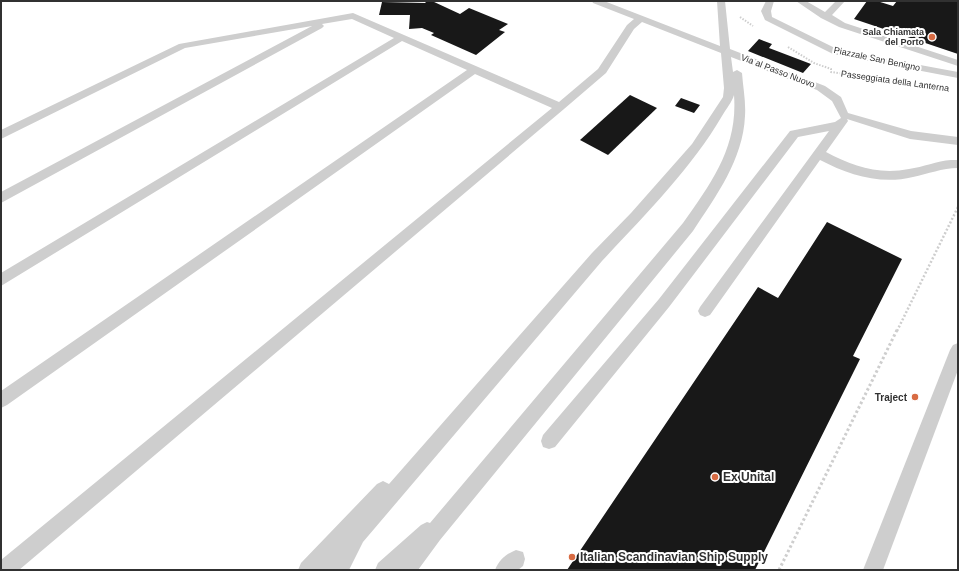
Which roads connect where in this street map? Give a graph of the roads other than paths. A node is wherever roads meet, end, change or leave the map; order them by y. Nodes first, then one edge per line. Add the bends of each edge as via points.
1 (596, 1) edge
2 (795, 1) edge
3 (841, 1) edge
4 (802, 2) edge
5 (771, 3) edge
6 (726, 4) edge
7 (824, 16) junction
8 (641, 18) junction
9 (330, 20) junction
10 (400, 38) junction
11 (958, 63) edge
12 (474, 70) junction
13 (958, 75) edge
14 (560, 107) junction
15 (842, 120) junction
16 (1, 135) edge
17 (956, 141) edge
18 (819, 154) junction
19 (958, 164) edge
20 (1, 198) edge
21 (1, 280) edge
22 (705, 311) dead end
23 (958, 350) edge
24 (1, 400) edge
25 (549, 440) dead end
26 (421, 460) junction
27 (460, 502) junction
28 (356, 535) junction
29 (4, 570) edge
30 (308, 570) edge
31 (326, 570) edge
32 (339, 570) edge
33 (385, 570) edge
34 (406, 570) edge
35 (873, 570) edge

1 - 8 lane, Via al Passo Nuovo
2 - 4 lane, Piazzale San Benigno
3 - 7 lane
4 - 7 lane, Piazzale San Benigno
5 - 13 lane, Piazzale San Benigno via 766,14 773,21 836,52
6 - 26 lane via 728,96 710,127 696,147
6 - 27 lane via 739,123 724,170 688,227
7 - 11 lane, Piazzale San Benigno via 842,25
8 - 14 lane via 630,28 602,71
8 - 15 lane, Via al Passo Nuovo via 821,88 837,99
9 - 10 lane via 353,16
9 - 16 lane via 182,46
9 - 20 lane
10 - 12 lane
10 - 21 lane
12 - 14 lane
12 - 24 lane
14 - 29 lane
15 - 17 lane via 910,135
15 - 18 lane
15 - 25 lane via 794,134 664,303
18 - 19 lane via 845,168 875,176 891,177 940,165
18 - 22 lane
23 - 35 lane
26 - 28 lane
26 - 30 lane via 394,478
27 - 33 lane
27 - 34 lane
28 - 31 lane
28 - 32 lane

